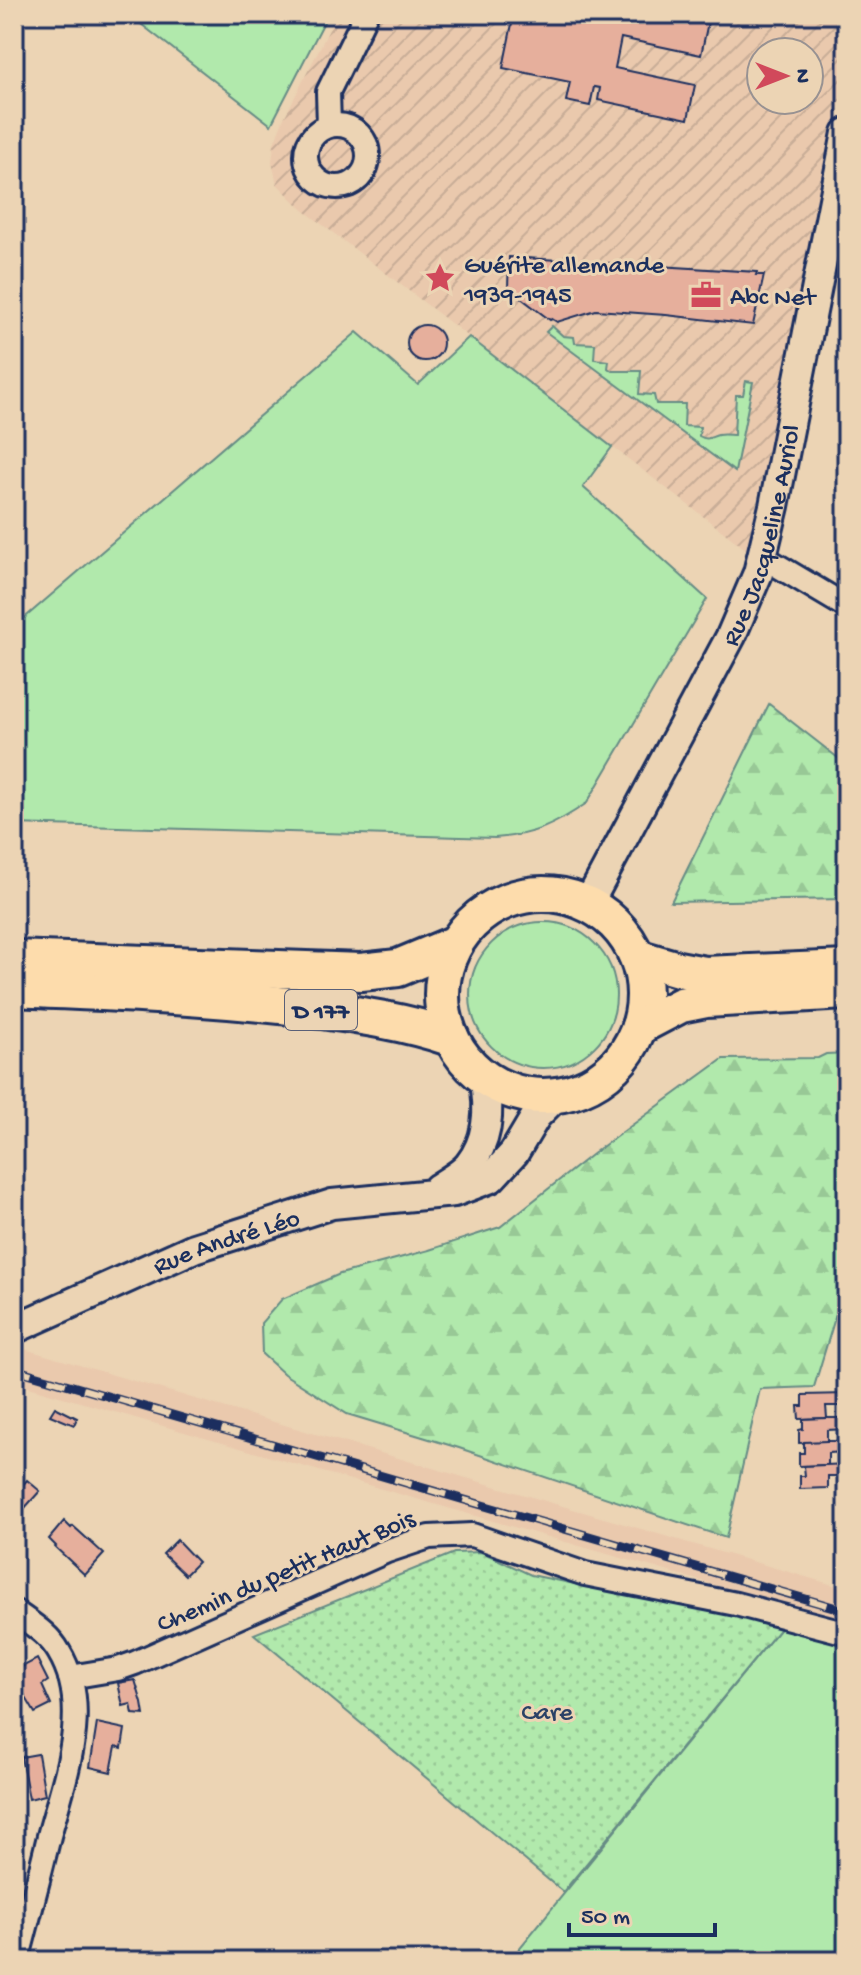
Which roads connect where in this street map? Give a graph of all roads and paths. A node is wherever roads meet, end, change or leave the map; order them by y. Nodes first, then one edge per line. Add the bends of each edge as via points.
1 (366, 14) edge
2 (329, 125) dead end
3 (847, 133) edge
4 (840, 204) edge
5 (763, 557) junction
6 (847, 607) edge
7 (587, 906) junction
8 (451, 946) junction
9 (637, 957) junction
10 (14, 959) edge
11 (847, 968) edge
12 (14, 988) edge
13 (847, 992) edge
14 (639, 1027) junction
15 (450, 1037) junction
16 (484, 1077) junction
17 (558, 1094) junction
18 (431, 1193) junction
19 (21, 1325) edge
20 (14, 1611) edge
21 (847, 1633) edge
22 (70, 1677) junction
23 (17, 1961) edge

1 - 2 street via 328,92
3 - 4 street, Rue Jacqueline Auriol
4 - 5 street, Rue Jacqueline Auriol
5 - 6 street
5 - 7 street, Rue Jacqueline Auriol via 731,636
7 - 8 main road via 555,896 523,895 491,906
7 - 9 main road via 622,931
8 - 10 highway, D 177 via 398,968 361,972
8 - 15 main road via 442,990
9 - 11 main road via 705,974
9 - 14 main road via 643,992
12 - 15 highway, D 177 via 264,1003 384,1020
13 - 14 main road via 706,1000 681,1005
14 - 17 main road via 610,1075 580,1091
15 - 16 main road
16 - 17 main road via 509,1090
16 - 18 street, Rue André Léo via 489,1118 476,1153 468,1166
17 - 18 street, Rue André Léo via 491,1178 454,1192
18 - 19 street, Rue André Léo via 332,1204 208,1244
20 - 22 street via 50,1640
21 - 22 street, Chemin du petit Haut Bois via 585,1574 472,1535 444,1535 387,1551 135,1663
22 - 23 street via 75,1706 72,1751

